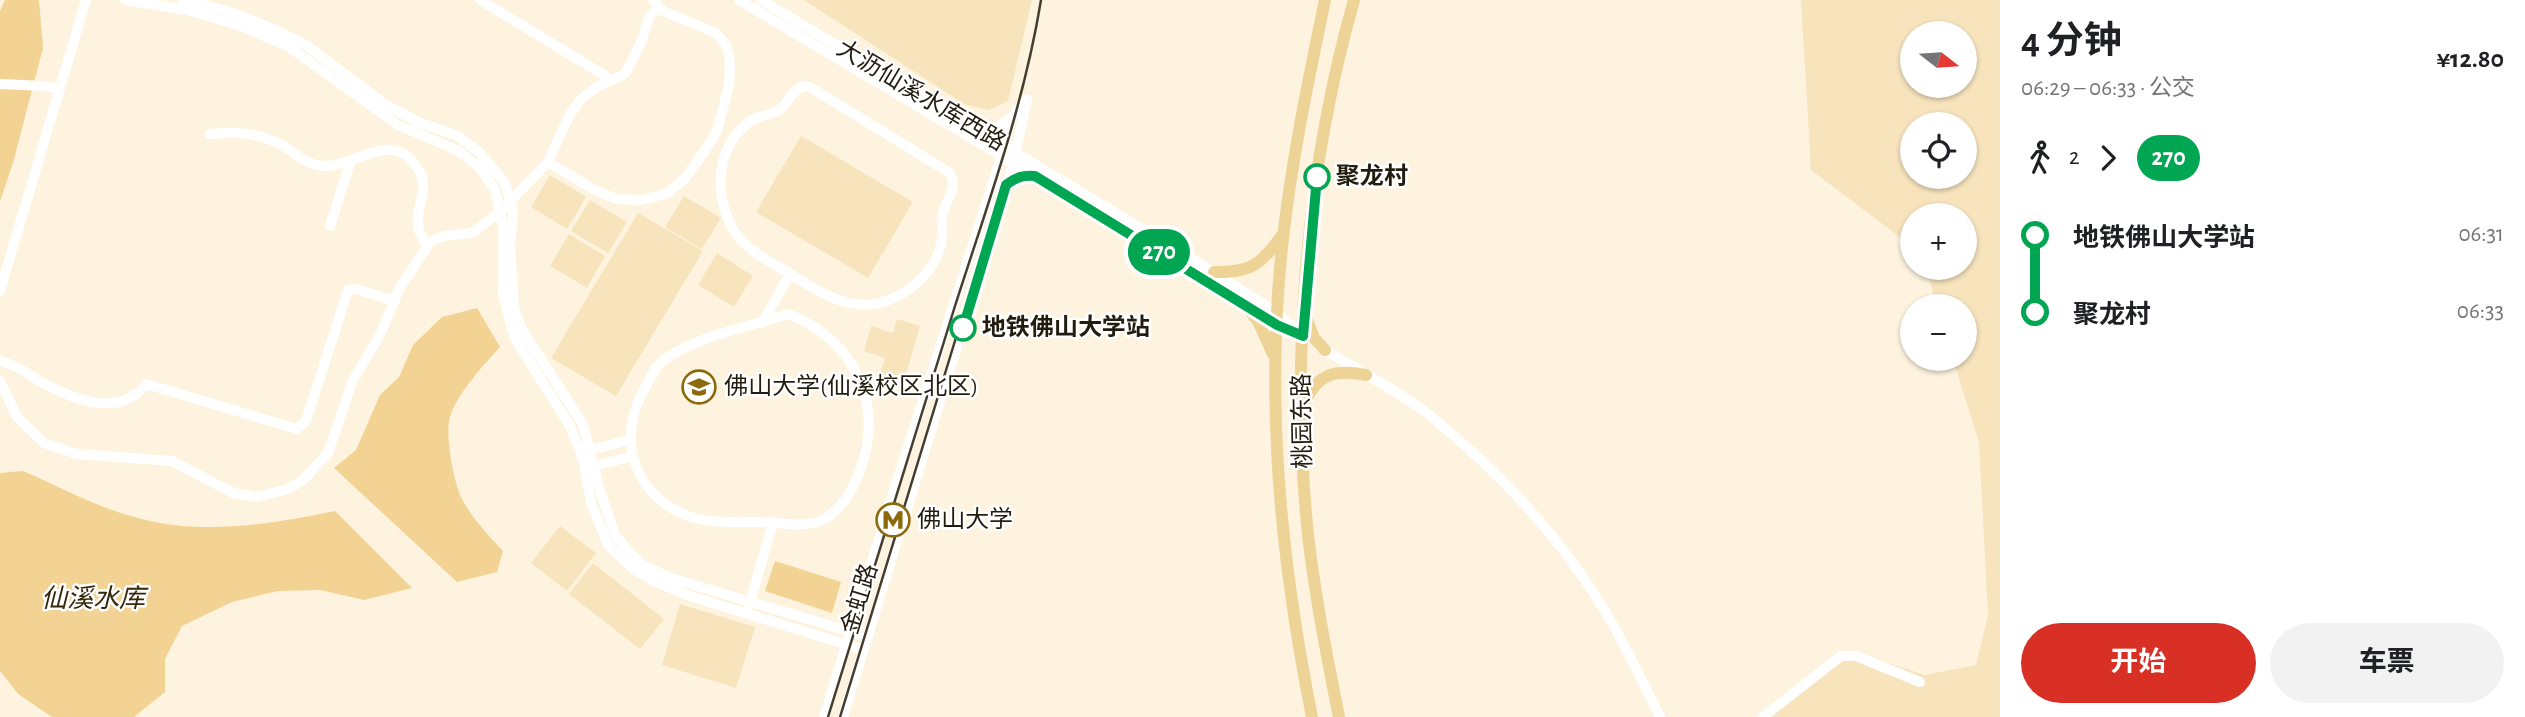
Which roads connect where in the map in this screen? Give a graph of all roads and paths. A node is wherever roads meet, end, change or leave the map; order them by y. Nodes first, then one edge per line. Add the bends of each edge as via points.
1 (86, 0) edge
2 (125, 0) edge
3 (183, 0) edge
4 (480, 0) edge
5 (761, 0) edge
6 (1325, 0) edge
7 (1354, 0) edge
8 (743, 1) edge
9 (157, 3) edge
10 (656, 4) edge
11 (612, 80) junction
12 (0, 84) edge
13 (60, 89) junction
14 (1010, 119) junction
15 (979, 130) junction
16 (1021, 130) junction
17 (717, 131) junction
18 (210, 134) dead end
19 (734, 139) junction
20 (1004, 145) junction
21 (1016, 152) junction
22 (1001, 157) junction
23 (351, 160) junction
24 (548, 162) junction
25 (1013, 164) junction
26 (1037, 171) junction
27 (1006, 185) junction
28 (510, 201) junction
29 (500, 212) junction
30 (330, 226) dead end
31 (1283, 233) junction
32 (428, 245) junction
33 (1214, 272) junction
34 (790, 274) junction
35 (0, 291) edge
36 (395, 301) junction
37 (1246, 306) junction
38 (1304, 306) junction
39 (1277, 319) junction
40 (762, 323) junction
41 (1303, 336) junction
42 (1325, 350) junction
43 (0, 361) edge
44 (1276, 363) junction
45 (1366, 375) junction
46 (0, 382) edge
47 (1302, 409) junction
48 (629, 440) junction
49 (590, 450) junction
50 (633, 456) junction
51 (583, 459) junction
52 (594, 466) junction
53 (773, 523) junction
54 (750, 601) junction
55 (747, 613) junction
56 (850, 632) junction
57 (868, 637) junction
58 (846, 645) junction
59 (864, 650) junction
60 (1920, 681) dead end
61 (824, 717) edge
62 (843, 717) edge
63 (1312, 717) edge
64 (1339, 717) edge
65 (1660, 717) edge
66 (1763, 717) edge

1 - 13 street
2 - 9 street
3 - 28 street via 228,11 306,45 386,105 456,135 479,152 505,183
4 - 11 street
5 - 15 street, 大沥仙溪水库西路
6 - 31 main road, 桃园东路
7 - 38 main road, 桃园东路 via 1317,173
8 - 22 street
9 - 29 street via 241,26 289,47 398,125 457,150 480,168 495,190
10 - 11 street via 625,74
10 - 17 street via 716,33 726,45 729,85
11 - 24 street via 581,99
12 - 13 street
13 - 35 street
14 - 15 street via 991,130
14 - 16 street, 金虹路 via 1027,99
14 - 20 street, 金虹路
15 - 20 street, 大沥仙溪水库西路
16 - 21 street, 金虹路
16 - 26 street
17 - 19 street
17 - 24 street via 685,178 668,193 642,200 616,199
18 - 23 street via 254,134 312,165
19 - 34 street via 720,179 727,217 747,247
19 - 34 street via 754,119 780,110 794,89 810,87 950,173 954,181 942,214 943,239 934,264 889,302 847,304
20 - 21 street, 大沥仙溪水库西路
20 - 22 street, 金虹路
21 - 25 street, 金虹路
21 - 26 street, 大沥仙溪水库西路
22 - 25 street
22 - 56 street, 金虹路
23 - 30 street
23 - 32 street via 386,149 410,160 422,179 417,229
24 - 28 street
25 - 26 street
25 - 27 street, 金虹路
26 - 27 street
26 - 33 street, 大沥仙溪水库西路
26 - 37 street
27 - 57 street, 金虹路
28 - 29 street
28 - 49 street via 514,307 522,330 583,424
29 - 32 street via 472,233 444,236
29 - 51 street via 503,294 514,337 570,426
31 - 33 main road via 1256,264 1237,273
31 - 39 main road, 桃园东路
32 - 36 street
33 - 39 street, 大沥仙溪水库西路
34 - 40 street
36 - 43 street via 348,290 306,421 297,429 146,384 137,396 121,402 87,401
36 - 46 street via 353,380 328,453 296,485 257,497 233,493 172,461 77,454 44,443 17,417
37 - 39 street
37 - 44 main road via 1268,339
38 - 41 main road, 桃园东路
38 - 42 main road via 1314,338
39 - 41 street, 大沥仙溪水库西路
39 - 44 main road, 桃园东路
40 - 48 street via 693,342 661,361 638,400
40 - 53 street via 788,314 829,336 860,379 869,414 864,462 837,509 818,522
41 - 42 street, 大沥仙溪水库西路
41 - 47 main road, 桃园东路
42 - 45 street, 大沥仙溪水库西路
44 - 63 main road, 桃园东路 via 1283,538
45 - 47 main road via 1334,373 1320,379
45 - 65 street, 大沥仙溪水库西路 via 1426,413 1483,462 1549,534 1604,609
47 - 64 main road, 桃园东路 via 1308,536
48 - 49 street
48 - 50 street
49 - 51 street
49 - 52 street
50 - 52 street
50 - 53 street via 636,470 659,501 685,515 718,522
51 - 52 street
51 - 55 street via 591,503 608,545 633,569 656,583
52 - 54 street via 616,537 641,564 671,578
53 - 54 street
54 - 55 street
54 - 56 street
55 - 58 street
56 - 57 street
56 - 58 street, 金虹路
57 - 59 street, 金虹路
58 - 59 street
58 - 61 street, 金虹路
59 - 62 street, 金虹路
60 - 66 street via 1856,656 1841,656

